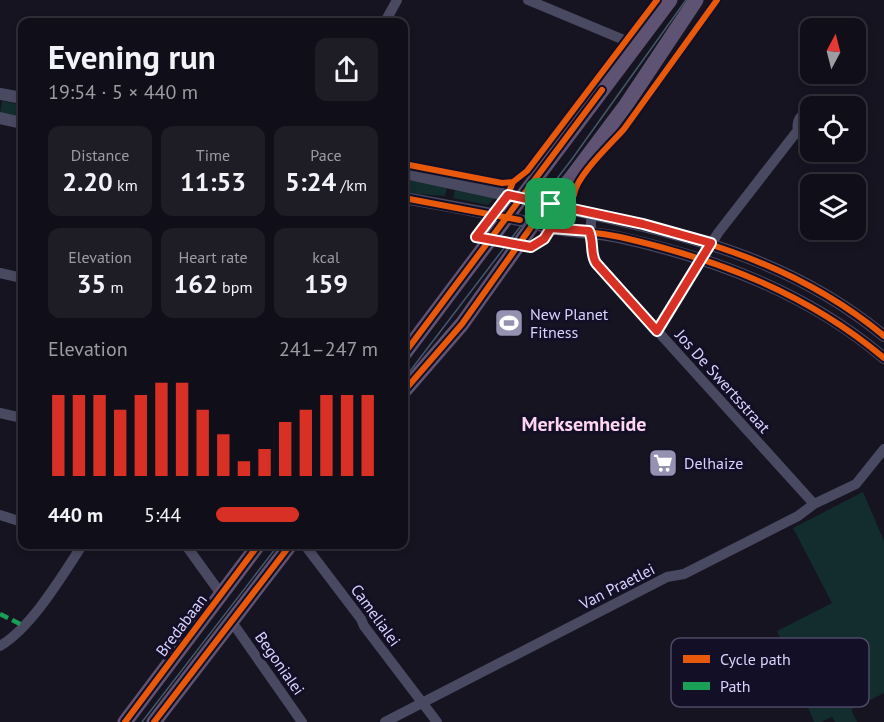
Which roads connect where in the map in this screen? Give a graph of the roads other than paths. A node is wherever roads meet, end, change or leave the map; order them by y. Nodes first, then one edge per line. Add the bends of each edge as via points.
1 (397, 0) edge
2 (528, 0) edge
3 (670, 0) edge
4 (696, 0) edge
5 (387, 18) edge
6 (636, 45) junction
7 (0, 94) edge
8 (18, 97) edge
9 (0, 118) edge
10 (800, 118) edge
11 (18, 122) edge
12 (798, 130) junction
13 (800, 133) edge
14 (408, 174) edge
15 (521, 198) junction
16 (408, 199) edge
17 (551, 204) junction
18 (592, 214) junction
19 (506, 218) junction
20 (534, 223) junction
21 (589, 231) junction
22 (711, 243) junction
23 (700, 259) junction
24 (0, 273) edge
25 (18, 277) edge
26 (657, 331) junction
27 (884, 336) edge
28 (408, 349) edge
29 (884, 358) edge
30 (408, 386) edge
31 (0, 413) edge
32 (18, 417) edge
33 (884, 449) edge
34 (814, 504) junction
35 (0, 515) edge
36 (18, 521) edge
37 (79, 549) edge
38 (188, 549) edge
39 (255, 549) edge
40 (287, 549) edge
41 (308, 549) edge
42 (221, 594) junction
43 (232, 622) junction
44 (0, 646) edge
45 (423, 703) junction
46 (125, 722) edge
47 (154, 722) edge
48 (302, 722) edge
49 (385, 722) edge
50 (437, 722) edge

1 - 5 street
2 - 6 street
3 - 6 main road
4 - 17 main road via 626,105
6 - 15 main road
7 - 8 street
9 - 11 street
10 - 12 street
12 - 13 street
12 - 22 street
14 - 15 street
15 - 17 street
15 - 19 main road
16 - 19 street
17 - 18 street
17 - 20 main road
18 - 21 street, Jos De Swertsstraat
18 - 22 street
19 - 20 street
19 - 28 main road
20 - 21 street
20 - 30 main road via 462,324
21 - 23 street
21 - 26 street, Jos De Swertsstraat via 596,263
22 - 23 street
22 - 27 street via 792,276
23 - 26 street
23 - 29 street via 743,273 797,299 839,323
24 - 25 street
26 - 34 street, Jos De Swertsstraat
31 - 32 street
33 - 34 street, Van Praetlei via 856,484
34 - 45 street, Van Praetlei via 761,535 684,574 667,577
35 - 36 street
37 - 44 street via 24,626
38 - 42 street
39 - 42 main road, Bredabaan
40 - 43 main road
41 - 45 street, Camelialei
42 - 46 main road, Bredabaan
43 - 47 main road
43 - 48 street, Begonialei
45 - 49 street, Van Praetlei
45 - 50 street, Camelialei

